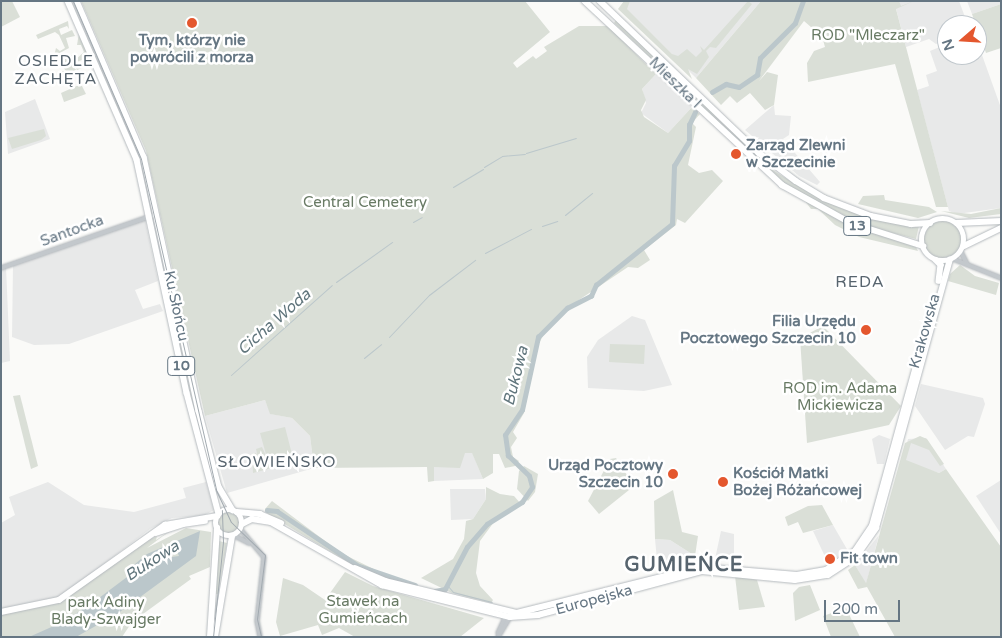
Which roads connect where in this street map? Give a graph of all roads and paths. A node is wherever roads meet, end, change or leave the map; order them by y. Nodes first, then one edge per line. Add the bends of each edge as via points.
1 (68, 1) edge
2 (77, 1) edge
3 (585, 1) edge
4 (600, 1) edge
5 (157, 214) junction
6 (150, 215) junction
7 (1001, 221) edge
8 (930, 223) junction
9 (957, 223) junction
10 (1001, 228) edge
11 (923, 246) junction
12 (964, 246) junction
13 (961, 252) junction
14 (936, 260) junction
15 (951, 260) junction
16 (1, 268) edge
17 (972, 269) junction
18 (1001, 278) edge
19 (901, 433) junction
20 (235, 511) junction
21 (218, 515) junction
22 (197, 522) junction
23 (216, 527) junction
24 (241, 527) junction
25 (232, 536) junction
26 (141, 541) junction
27 (218, 542) junction
28 (255, 546) junction
29 (1, 613) edge
30 (509, 615) junction
31 (210, 637) edge
32 (215, 637) edge
33 (260, 637) edge
34 (497, 637) edge

1 - 6 main road, Ku Słońcu / 10 via 132,146
2 - 5 main road, Ku Słońcu / 10 via 140,145
3 - 11 main road, Mieszka I / 13 via 786,188 836,216
4 - 8 main road, Mieszka I / 13 via 769,162 812,192 889,220
5 - 6 street
5 - 20 main road, Ku Słońcu / 10 via 205,433 220,490
6 - 16 street, Santocka
6 - 21 main road, Ku Słońcu / 10 via 186,388
7 - 9 main road, 13
8 - 9 main road, 13 via 944,218
8 - 11 main road via 923,233
9 - 12 main road via 964,233
10 - 12 main road
11 - 14 main road, 13
12 - 13 main road
13 - 15 main road
13 - 17 street
14 - 15 main road
14 - 19 main road, Krakowska via 941,265 938,285
15 - 17 street
15 - 19 main road, Krakowska
17 - 18 street
19 - 30 main road, Europejska via 870,529 855,551 832,568 795,575 705,566 541,610
20 - 21 main road
20 - 24 main road, 10
20 - 30 main road, Europejska via 270,517 378,579
21 - 23 main road, 10
21 - 26 main road via 173,522
22 - 23 main road
22 - 26 main road via 175,526
22 - 27 main road via 213,528
23 - 25 main road
23 - 27 main road, 10
24 - 25 main road
24 - 28 street
24 - 30 main road, Europejska via 250,519 269,521 374,582
25 - 28 street
25 - 32 main road
26 - 29 main road via 60,600
27 - 31 main road, 10 via 210,601
28 - 33 street via 265,559 256,621
30 - 34 street

